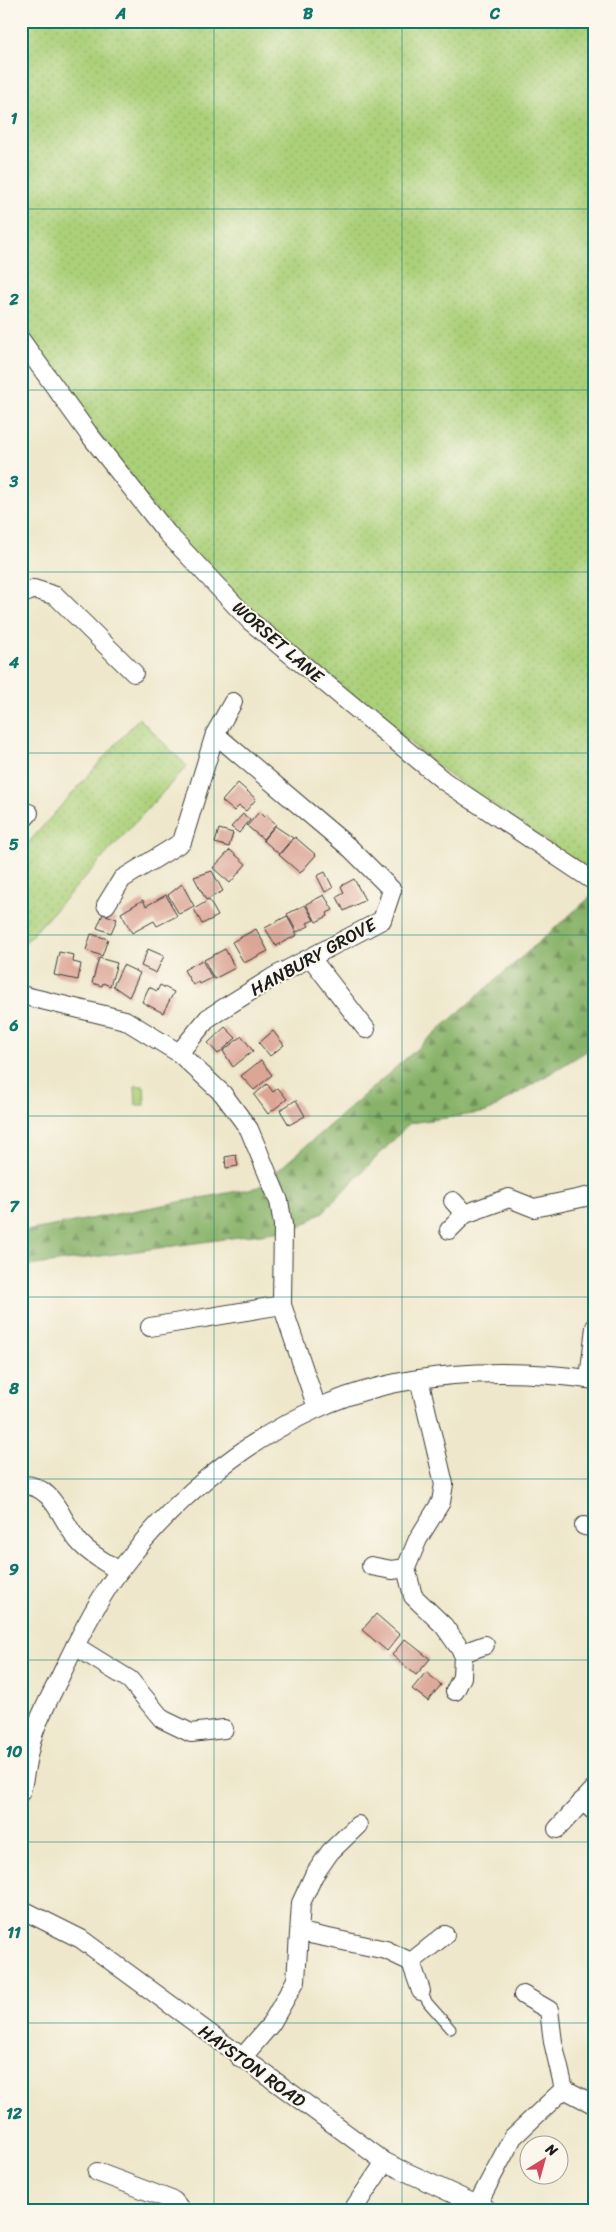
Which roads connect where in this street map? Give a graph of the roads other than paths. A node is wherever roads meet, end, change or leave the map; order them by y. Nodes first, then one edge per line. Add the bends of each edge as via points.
1 (21, 340) edge
2 (25, 587) edge
3 (134, 673) dead end
4 (232, 702) dead end
5 (215, 734) junction
6 (595, 882) edge
7 (106, 905) dead end
8 (311, 958) junction
9 (21, 995) edge
10 (366, 1029) dead end
11 (179, 1052) junction
12 (595, 1195) edge
13 (453, 1201) dead end
14 (465, 1214) junction
15 (449, 1230) dead end
16 (282, 1305) junction
17 (595, 1326) edge
18 (150, 1327) dead end
19 (420, 1380) junction
20 (592, 1380) edge
21 (317, 1408) junction
22 (21, 1485) edge
23 (370, 1566) dead end
24 (406, 1568) junction
25 (119, 1571) junction
26 (485, 1644) dead end
27 (75, 1646) junction
28 (463, 1653) junction
29 (455, 1691) dead end
30 (224, 1729) dead end
31 (28, 1730) edge
32 (595, 1788) edge
33 (21, 1792) edge
34 (588, 1807) edge
35 (358, 1826) dead end
36 (557, 1829) dead end
37 (21, 1909) edge
38 (300, 1932) junction
39 (445, 1935) dead end
40 (411, 1962) junction
41 (422, 1991) joint
42 (523, 1995) dead end
43 (451, 2029) dead end
44 (242, 2059) junction
45 (564, 2088) junction
46 (595, 2104) edge
47 (385, 2162) junction
48 (97, 2172) dead end
49 (483, 2208) edge
50 (182, 2211) edge
51 (352, 2211) edge

1 - 6 street, WORSET LANE via 88,433 167,533 250,621 444,781
2 - 3 street via 56,596
4 - 5 street
5 - 7 street via 182,842 122,879
5 - 8 street, HANBURY GROVE via 351,849 392,890 382,920
8 - 10 street
8 - 11 street, HANBURY GROVE via 275,976 208,1018
9 - 11 street via 125,1020
11 - 16 street via 223,1094 249,1129 268,1171 279,1201 283,1225
12 - 14 street via 534,1208 509,1198
13 - 14 street
14 - 15 street
16 - 18 street
16 - 21 street
17 - 20 street
19 - 20 street via 514,1372
19 - 21 street via 368,1390
19 - 24 street via 444,1484 441,1502 418,1539
21 - 25 street via 253,1442 211,1474 176,1506
22 - 25 street via 31,1484 44,1492 81,1544
23 - 24 street via 392,1570
24 - 28 street via 413,1596 444,1626
25 - 27 street
26 - 28 street
27 - 30 street via 130,1680 162,1719 191,1733
27 - 31 street
28 - 29 street via 462,1677
31 - 33 street
32 - 34 street
34 - 36 street
35 - 38 street via 330,1852 314,1875 301,1903
37 - 44 street, HAYSTON ROAD via 81,1939
38 - 40 street via 386,1950
38 - 44 street via 296,1980 271,2024
39 - 40 street
40 - 41 street
41 - 43 lane
42 - 45 street via 549,2010
44 - 47 street, HAYSTON ROAD
45 - 46 street
45 - 49 street via 513,2138
47 - 49 street, HAYSTON ROAD
47 - 51 street
48 - 50 street via 174,2201

